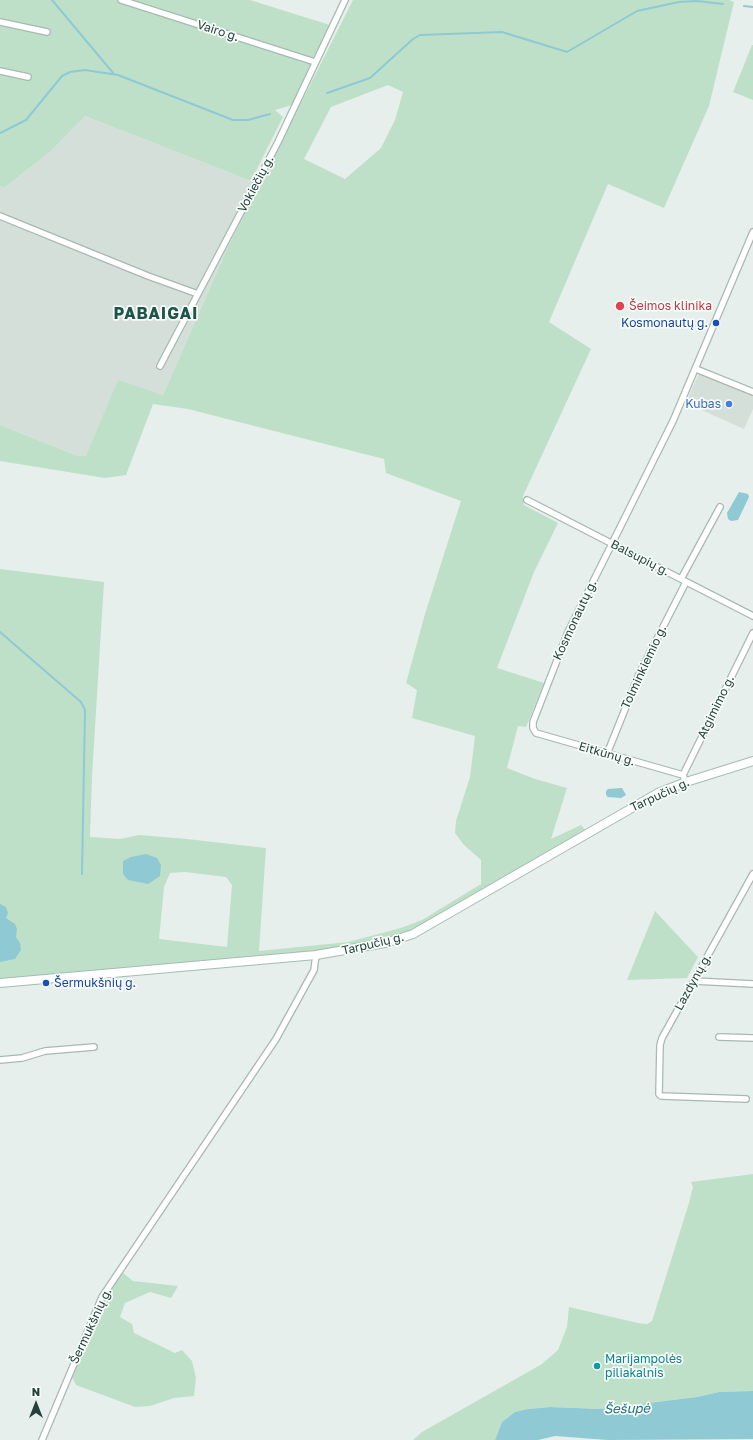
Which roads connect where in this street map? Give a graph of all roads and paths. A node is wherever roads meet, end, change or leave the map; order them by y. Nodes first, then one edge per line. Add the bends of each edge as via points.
1 (121, 0) edge
2 (345, 0) edge
3 (0, 22) edge
4 (47, 32) dead end
5 (316, 62) junction
6 (0, 71) edge
7 (28, 77) dead end
8 (0, 216) edge
9 (753, 232) edge
10 (198, 294) junction
11 (160, 366) dead end
12 (696, 369) junction
13 (753, 392) edge
14 (526, 500) dead end
15 (720, 507) dead end
16 (611, 544) junction
17 (683, 580) junction
18 (753, 616) edge
19 (753, 633) edge
20 (533, 728) joint
21 (607, 754) junction
22 (753, 761) edge
23 (684, 779) junction
24 (753, 874) edge
25 (316, 956) junction
26 (694, 981) junction
27 (0, 983) edge
28 (753, 984) edge
29 (719, 1037) dead end
30 (753, 1038) edge
31 (94, 1047) dead end
32 (0, 1060) edge
33 (746, 1099) dead end
34 (42, 1440) edge

1 - 5 street, Vairo g.
2 - 5 street, Vokiečių g.
3 - 4 street
5 - 10 street, Vokiečių g. via 278,142
6 - 7 street
8 - 10 street
9 - 12 street, Kosmonautų g.
10 - 11 street, Vokiečių g.
12 - 13 street
12 - 16 street, Kosmonautų g.
14 - 16 street, Balsupių g.
15 - 17 street, Tolminkiemio g.
16 - 17 street, Balsupių g.
16 - 20 street, Kosmonautų g. via 568,632 534,716
17 - 18 street, Balsupių g.
17 - 21 street, Tolminkiemio g. via 640,672
19 - 23 street, Atgimimo g.
20 - 21 street, Eitkūnų g. via 536,733
21 - 23 street, Eitkūnų g.
22 - 23 main road, Tarpučių g.
23 - 25 main road, Tarpučių g. via 412,934 385,943
24 - 26 street, Lazdynų g.
25 - 27 main road, Tarpučių g.
25 - 34 street, Šermukšnių g. via 314,970 276,1039 102,1297
26 - 28 street
26 - 33 street, Lazdynų g. via 662,1038 660,1094
29 - 30 street
31 - 32 street via 45,1051 22,1058

